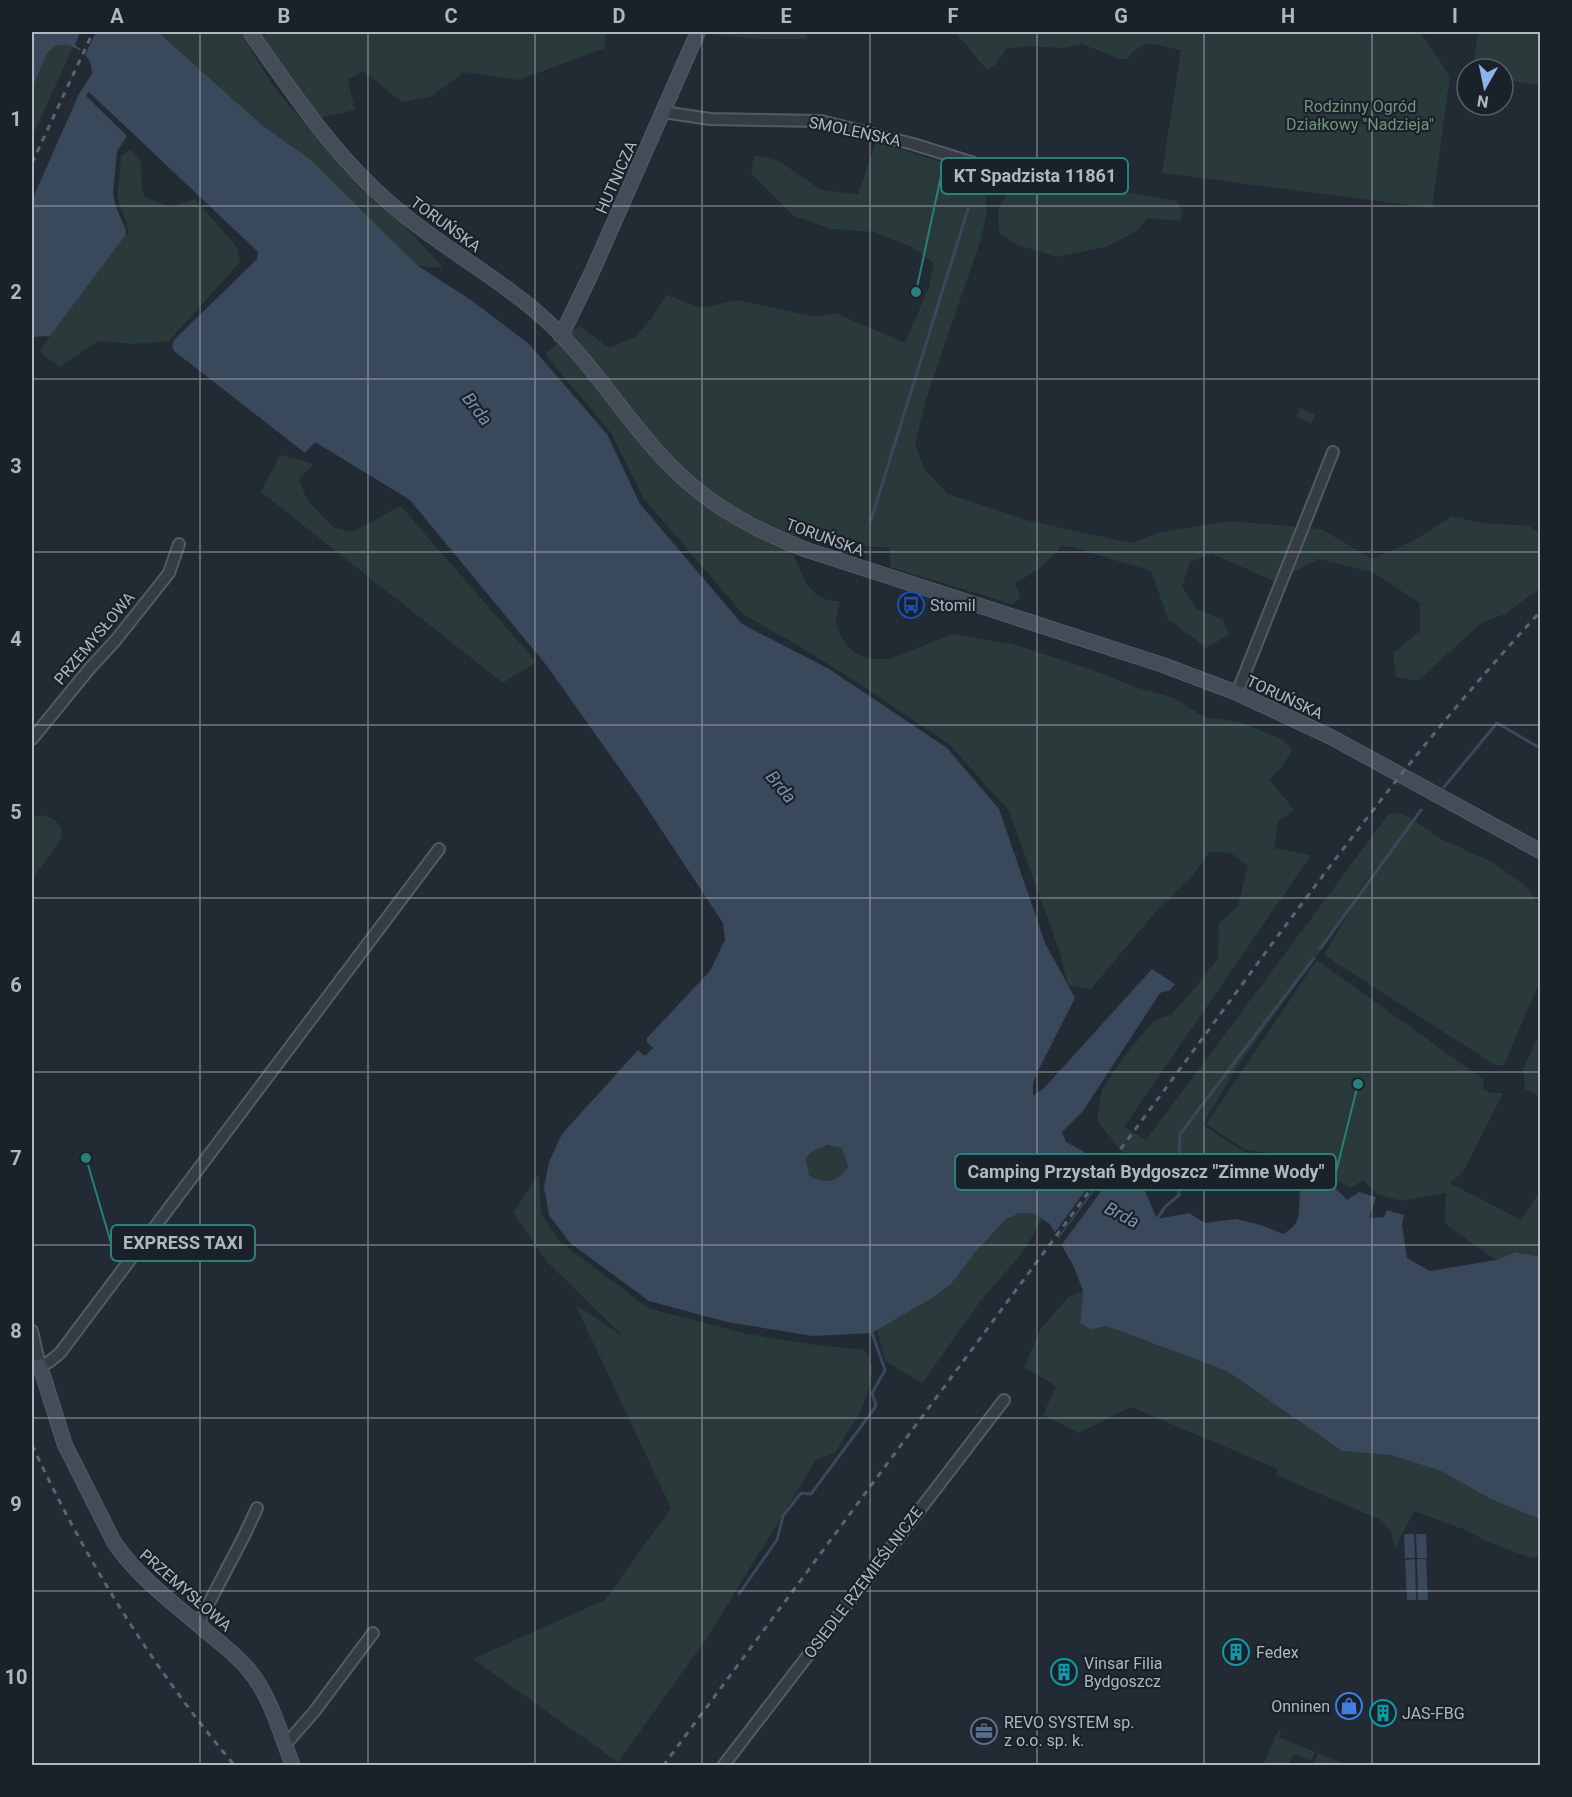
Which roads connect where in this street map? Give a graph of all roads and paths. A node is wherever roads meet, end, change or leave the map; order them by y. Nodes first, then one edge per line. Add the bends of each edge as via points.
1 (250, 32) edge
2 (698, 32) edge
3 (663, 112) junction
4 (974, 163) dead end
5 (561, 336) junction
6 (1333, 452) dead end
7 (179, 544) dead end
8 (1237, 693) junction
9 (32, 739) edge
10 (439, 849) dead end
11 (1540, 851) edge
12 (32, 1331) edge
13 (36, 1367) edge
14 (1004, 1400) dead end
15 (257, 1508) dead end
16 (198, 1623) junction
17 (374, 1633) dead end
18 (285, 1745) junction
19 (293, 1766) edge
20 (723, 1766) edge

1 - 5 street, TORUŃSKA via 308,114 386,200 522,300
2 - 3 street, HUTNICZA
3 - 4 street, SMOLEŃSKA via 710,119 821,121
3 - 5 street, HUTNICZA
5 - 8 street, TORUŃSKA via 678,473 745,523 807,550 1163,665
6 - 8 street
7 - 9 street, PRZEMYSŁOWA via 169,573
8 - 11 street, TORUŃSKA via 1331,737
10 - 13 street via 60,1353
12 - 13 street, PRZEMYSŁOWA
13 - 16 street, PRZEMYSŁOWA via 65,1445 114,1542 145,1578
14 - 20 street, OSIEDLE RZEMIEŚLNICZE
15 - 16 street
16 - 18 street, PRZEMYSŁOWA via 239,1659 258,1682
17 - 18 street
18 - 19 street, PRZEMYSŁOWA

